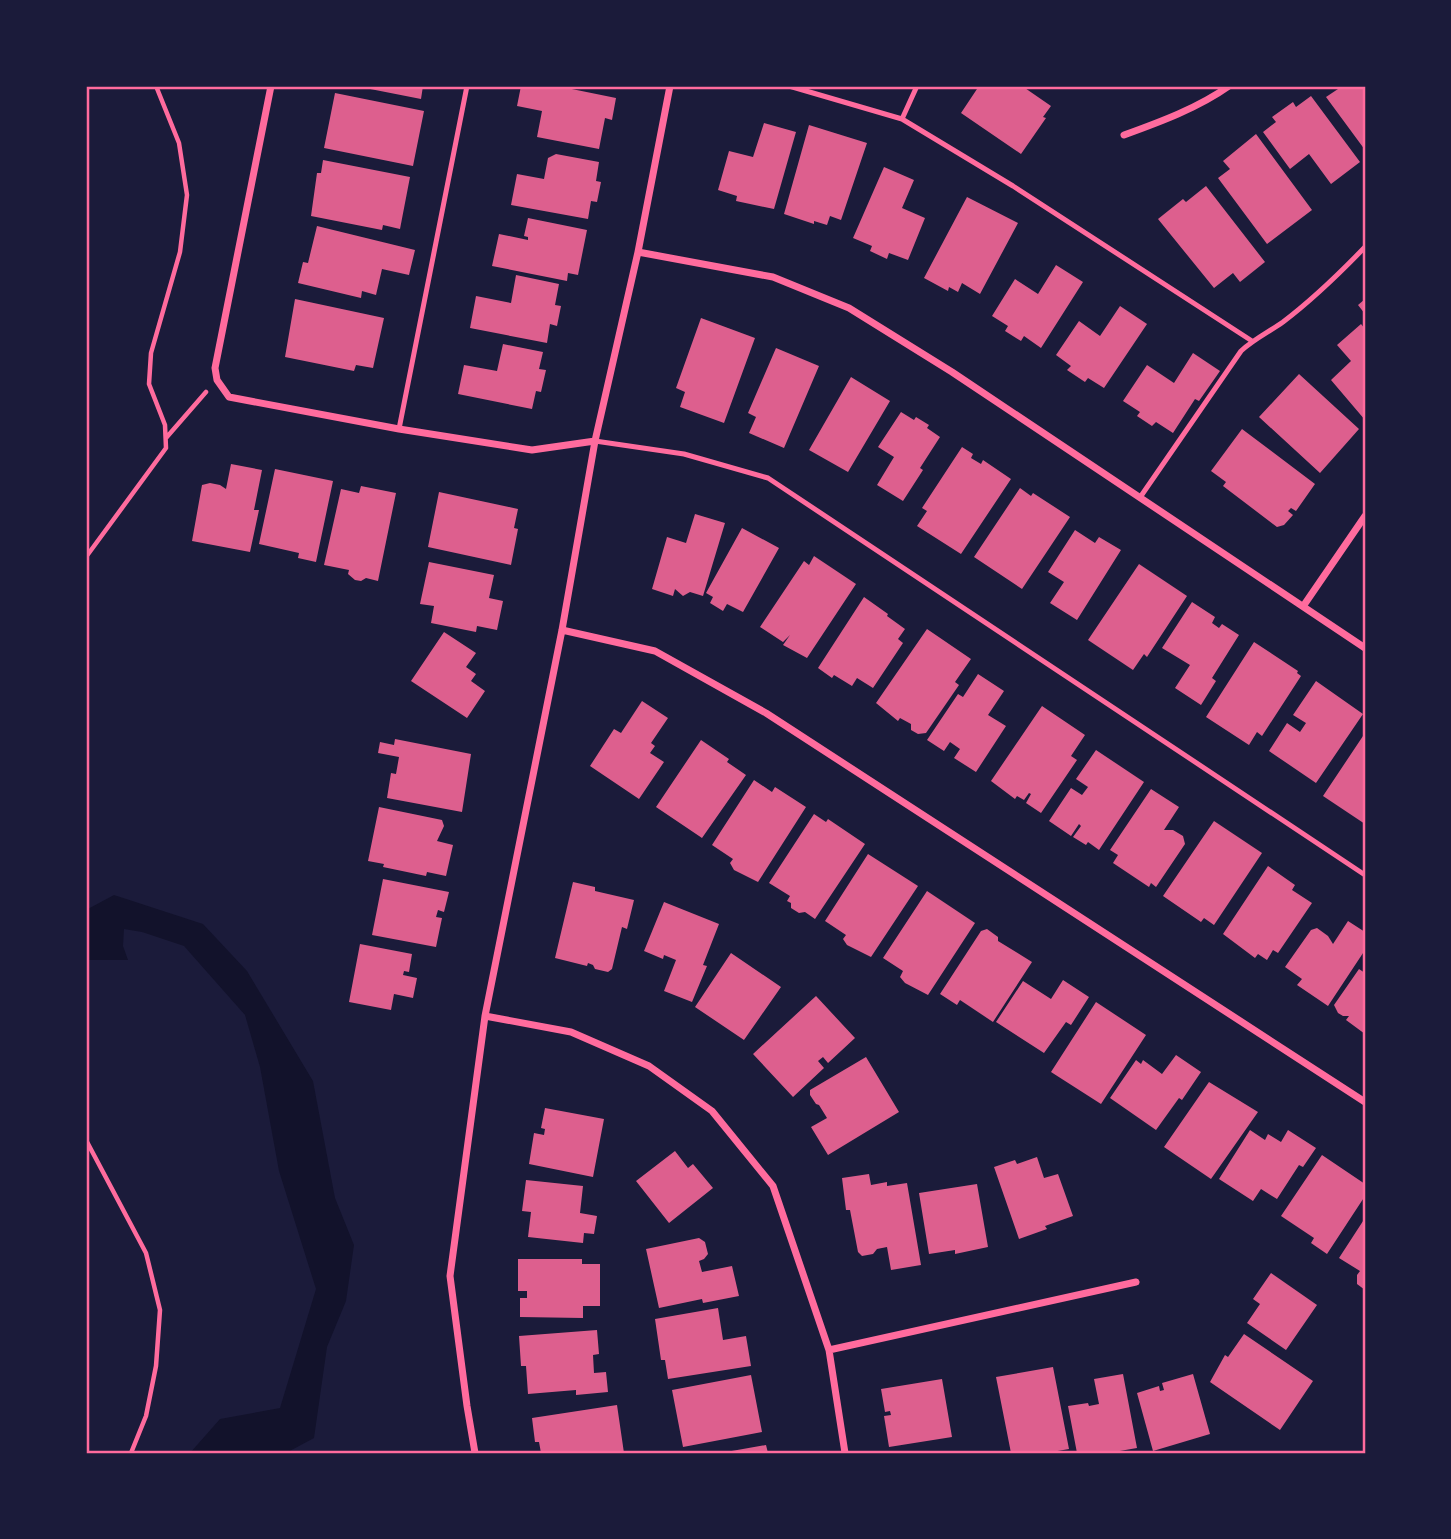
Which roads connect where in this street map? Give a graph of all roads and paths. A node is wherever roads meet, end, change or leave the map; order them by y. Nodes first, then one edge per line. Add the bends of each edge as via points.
1 (156, 86) edge
2 (271, 86) edge
3 (467, 86) edge
4 (670, 86) edge
5 (789, 86) edge
6 (917, 86) edge
7 (1229, 86) edge
8 (902, 119) junction
9 (1125, 135) dead end
10 (1365, 247) edge
11 (638, 252) junction
12 (1252, 341) junction
13 (217, 380) junction
14 (399, 429) junction
15 (166, 439) junction
16 (595, 441) junction
17 (1141, 496) junction
18 (1365, 516) edge
19 (86, 557) edge
20 (1304, 605) junction
21 (562, 630) junction
22 (1365, 648) edge
23 (1365, 875) edge
24 (485, 1016) junction
25 (1365, 1102) edge
26 (86, 1140) edge
27 (1136, 1282) dead end
28 (829, 1350) junction
29 (131, 1453) edge
30 (475, 1453) edge
31 (845, 1453) edge

1 - 15 path via 179,143 187,195 180,252 151,354 149,384
2 - 13 street via 223,320
3 - 14 lane
4 - 11 street
5 - 8 lane
6 - 8 lane
7 - 9 street
8 - 12 lane
10 - 12 lane via 1282,323
11 - 16 street
11 - 17 street via 773,277 849,308
12 - 17 lane
13 - 14 street via 229,397
13 - 15 path
14 - 16 street via 532,450
15 - 19 path via 166,448
16 - 21 street
16 - 23 lane via 684,454 768,478
17 - 20 street
18 - 20 street
20 - 22 street
21 - 24 street
21 - 25 street via 655,651 766,713
24 - 28 street via 571,1032 649,1066 712,1111 772,1186
24 - 30 street via 450,1276
26 - 29 path via 146,1253 160,1310 149,1403
27 - 28 street
28 - 31 street

